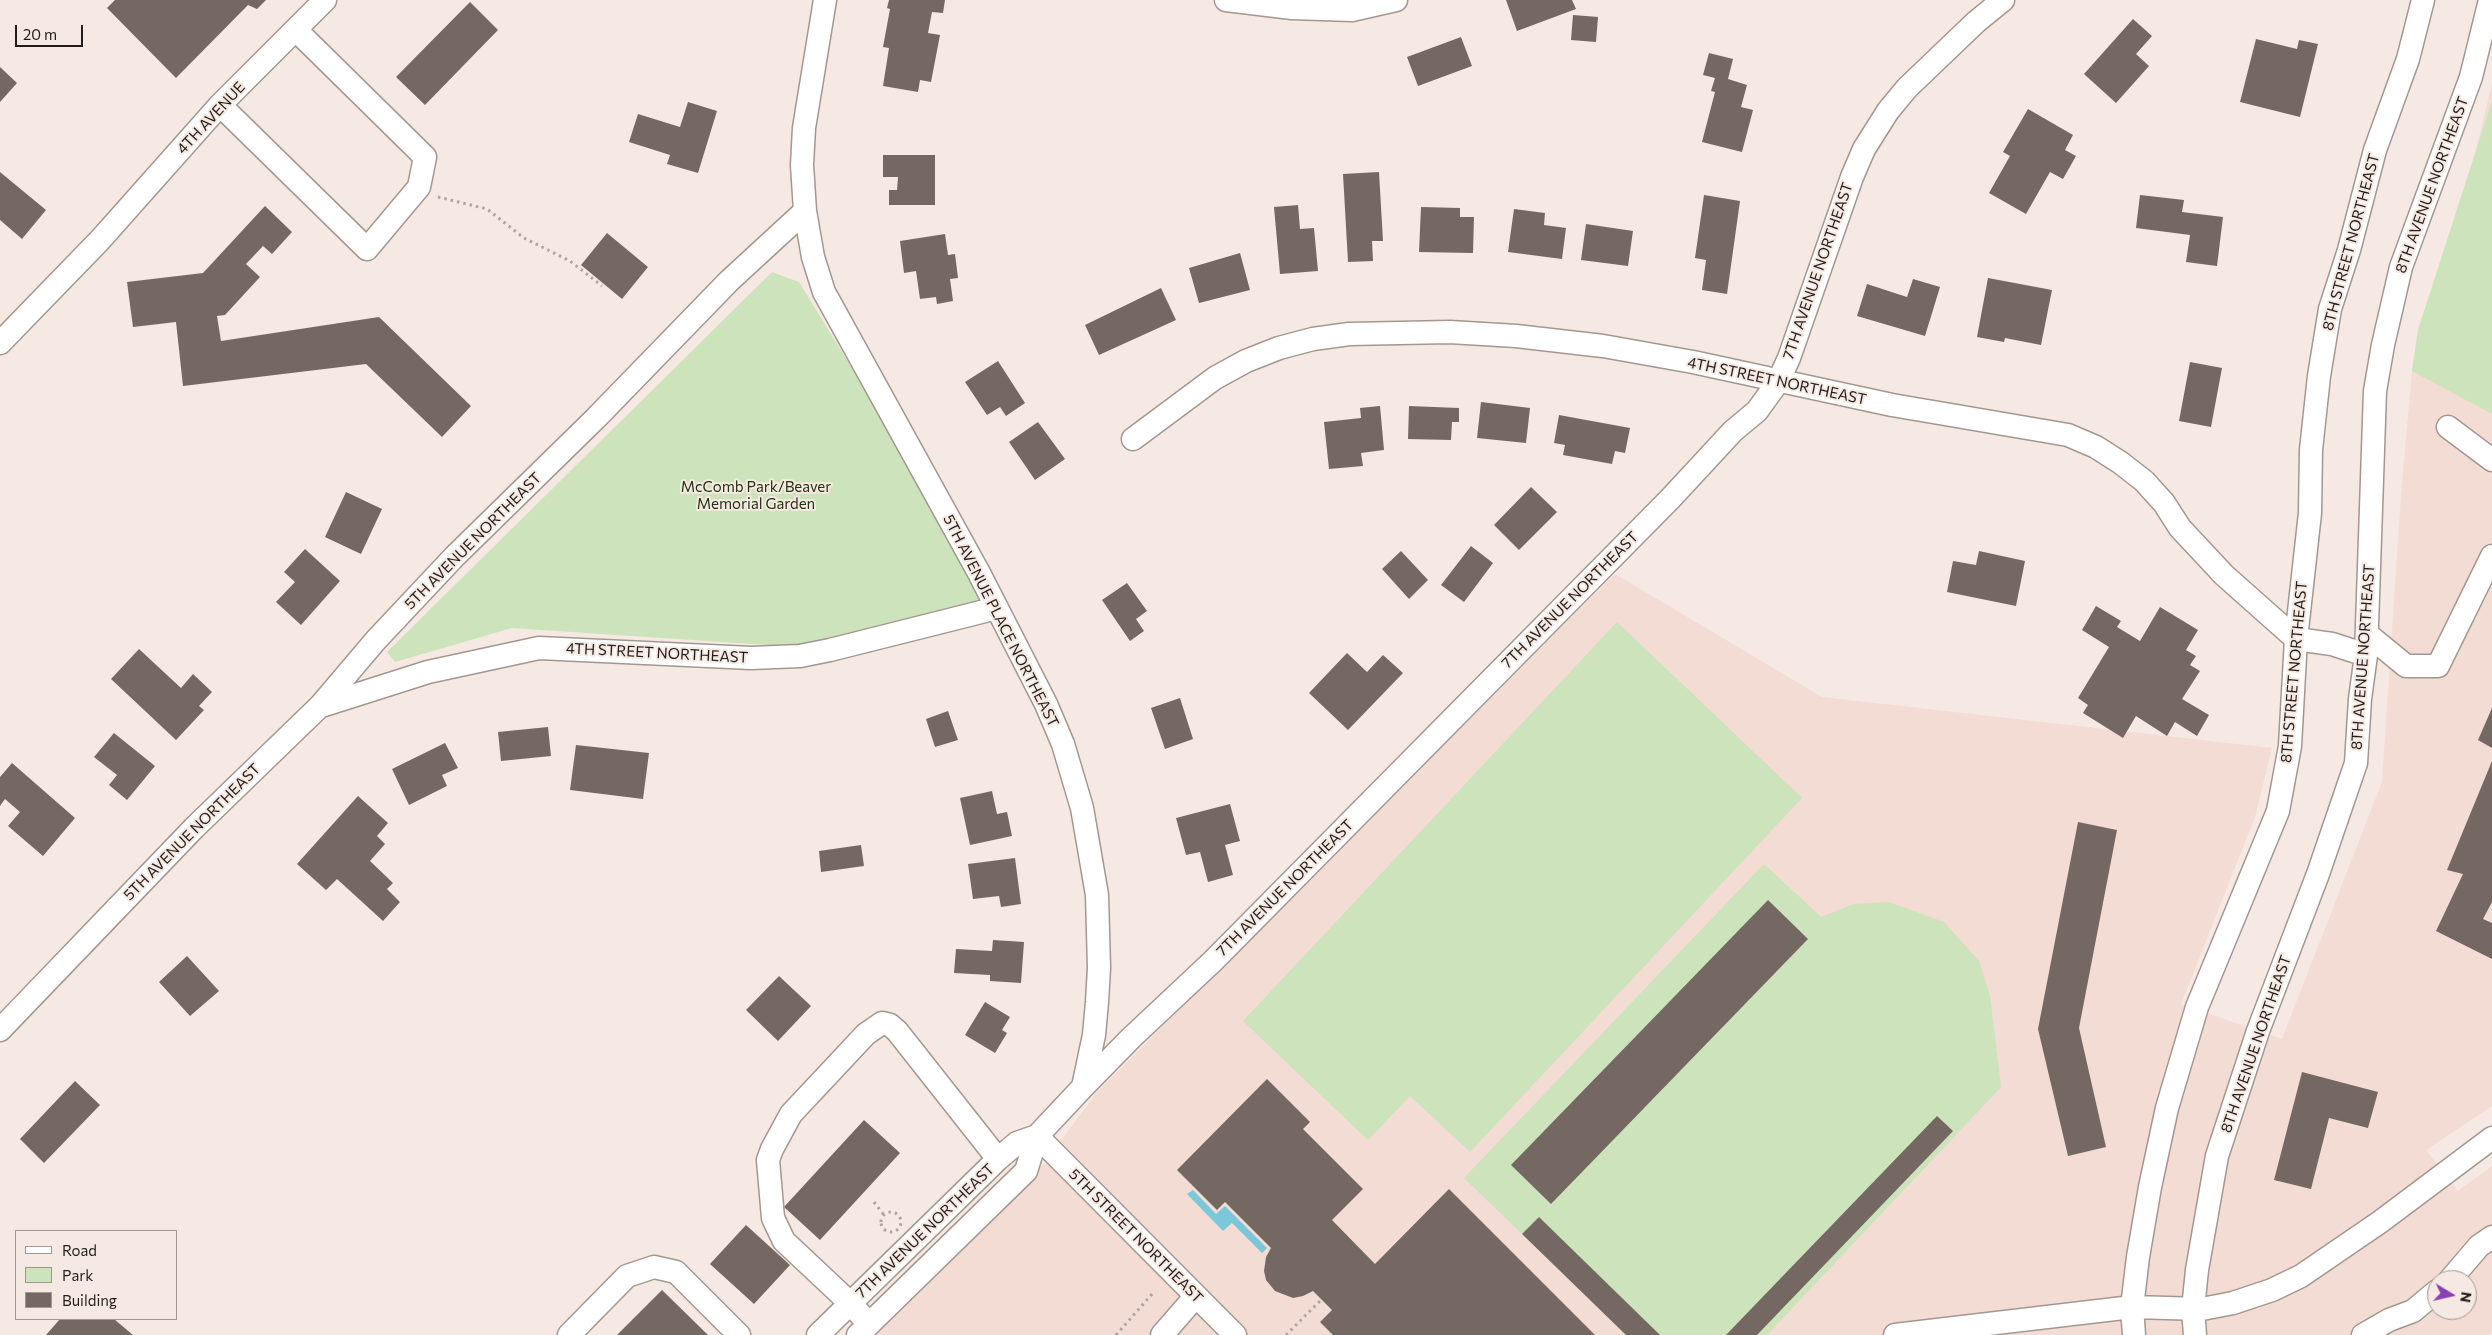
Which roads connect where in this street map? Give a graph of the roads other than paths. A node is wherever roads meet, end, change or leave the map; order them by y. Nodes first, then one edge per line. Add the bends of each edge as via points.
1 (325, 0) edge
2 (825, 0) edge
3 (1226, 0) edge
4 (1396, 0) edge
5 (2003, 0) edge
6 (2423, 0) edge
7 (2490, 0) edge
8 (296, 30) junction
9 (220, 105) junction
10 (805, 211) junction
11 (0, 343) edge
12 (1778, 382) junction
13 (2448, 427) dead end
14 (1133, 439) dead end
15 (2492, 460) edge
16 (2492, 556) edge
17 (997, 608) junction
18 (2296, 639) junction
19 (2366, 644) junction
20 (320, 706) junction
21 (0, 1030) edge
22 (1083, 1088) junction
23 (1037, 1136) junction
24 (2492, 1138) edge
25 (998, 1159) junction
26 (2492, 1237) edge
27 (2459, 1270) edge
28 (1196, 1296) junction
29 (2427, 1299) edge
30 (850, 1303) junction
31 (2132, 1307) junction
32 (2193, 1309) junction
33 (864, 1330) edge
34 (1223, 1331) edge
35 (569, 1335) edge
36 (739, 1335) edge
37 (818, 1335) edge
38 (1162, 1335) edge
39 (1895, 1335) edge
40 (2134, 1335) edge
41 (2195, 1335) edge
42 (2362, 1335) edge

1 - 8 street, 4TH AVENUE
2 - 10 street via 804,128
3 - 4 street via 1292,8 1352,10
5 - 12 street, 7TH AVENUE NORTHEAST via 1907,88 1888,111 1864,150
6 - 18 street, 8TH STREET NORTHEAST via 2408,59 2375,150 2330,309 2313,431 2310,513
7 - 19 street, 8TH AVENUE NORTHEAST via 2471,76 2401,267 2383,345 2375,391
8 - 9 street, 4TH AVENUE
8 - 9 street via 425,157 420,187 367,249
9 - 11 street, 4TH AVENUE via 100,240
10 - 17 street, 5TH AVENUE PLACE NORTHEAST via 813,257 824,292
10 - 20 street, 5TH AVENUE NORTHEAST via 729,281 455,556 376,640
12 - 14 street, 4TH STREET NORTHEAST via 1603,346 1516,336 1450,332 1349,334 1313,339 1246,361 1214,378
12 - 18 street, 4TH STREET NORTHEAST via 2068,436 2096,447 2121,462 2144,482 2164,503 2180,528 2224,575
12 - 22 street, 7TH AVENUE NORTHEAST via 1757,411 1733,431 1670,499 1241,933
13 - 15 street
16 - 19 street via 2438,666 2406,666
17 - 20 street, 4TH STREET NORTHEAST via 800,656 751,658 539,648 428,672
17 - 22 street, 5TH AVENUE PLACE NORTHEAST via 1063,744 1091,851 1097,895 1099,968 1094,1035
18 - 19 street
18 - 31 street, 8TH STREET NORTHEAST via 2290,746 2278,811 2197,1007 2167,1108 2150,1187
19 - 32 street, 8TH AVENUE NORTHEAST via 2356,763 2258,1032 2217,1156
20 - 21 street, 5TH AVENUE NORTHEAST via 194,828
22 - 23 street, 7TH AVENUE NORTHEAST
23 - 25 street, 7TH AVENUE NORTHEAST via 1017,1143
23 - 28 street, 5TH STREET NORTHEAST
23 - 33 street, 7TH AVENUE NORTHEAST via 1026,1171
24 - 32 street via 2380,1222 2300,1276 2272,1290 2233,1303
25 - 30 street, 7TH AVENUE NORTHEAST
25 - 30 street via 897,1031 882,1023 866,1034 791,1114 768,1160 772,1218 778,1233
26 - 27 street via 2479,1246
28 - 34 street, 5TH STREET NORTHEAST
28 - 38 street
29 - 42 street via 2413,1311
30 - 33 street
30 - 37 street, 7TH AVENUE NORTHEAST
31 - 32 street
31 - 39 street
31 - 40 street, 8TH STREET NORTHEAST
32 - 41 street, 8TH AVENUE NORTHEAST
35 - 36 street via 627,1276 654,1267 676,1272

